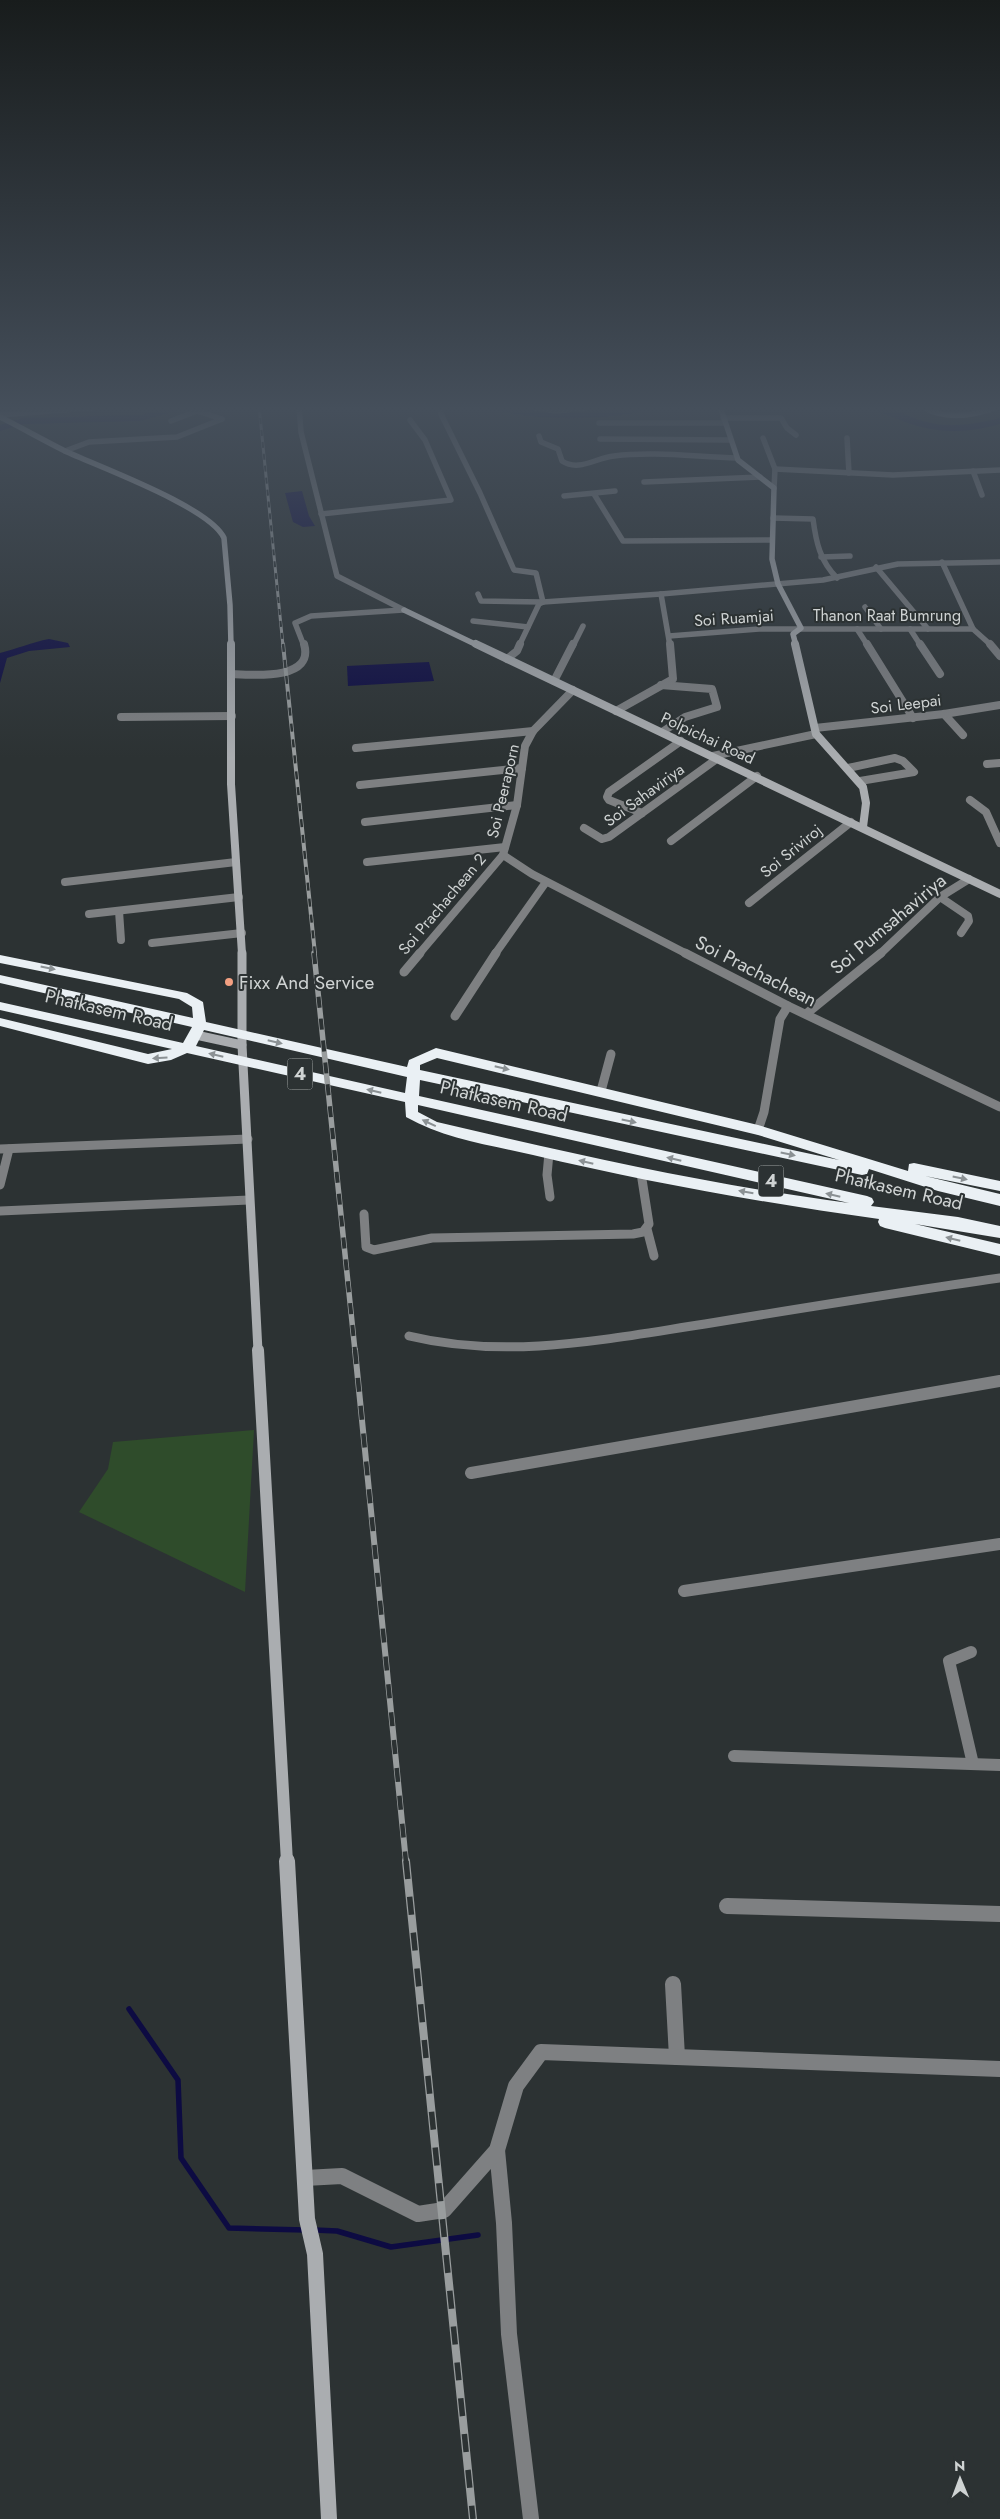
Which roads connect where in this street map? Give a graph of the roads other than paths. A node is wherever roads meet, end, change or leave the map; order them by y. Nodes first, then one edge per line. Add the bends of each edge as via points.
1 (213, 524) edge
2 (323, 524) edge
3 (494, 524) edge
4 (612, 524) edge
5 (773, 524) edge
6 (814, 524) edge
7 (772, 540) junction
8 (850, 556) dead end
9 (821, 557) junction
10 (942, 562) junction
11 (1000, 562) edge
12 (876, 567) junction
13 (837, 578) junction
14 (778, 584) junction
15 (478, 594) dead end
16 (661, 594) junction
17 (543, 602) junction
18 (866, 607) dead end
19 (404, 610) junction
20 (473, 621) dead end
21 (583, 626) dead end
22 (528, 627) junction
23 (801, 628) junction
24 (857, 629) junction
25 (881, 629) junction
26 (910, 629) junction
27 (928, 629) junction
28 (973, 629) junction
29 (669, 636) junction
30 (1000, 656) edge
31 (507, 659) junction
32 (231, 674) junction
33 (940, 674) dead end
34 (554, 681) junction
35 (662, 685) junction
36 (573, 690) junction
37 (1000, 705) edge
38 (616, 711) junction
39 (944, 714) junction
40 (232, 716) junction
41 (121, 717) dead end
42 (913, 718) junction
43 (533, 731) junction
44 (815, 731) junction
45 (662, 732) junction
46 (963, 735) dead end
47 (681, 741) junction
48 (356, 748) dead end
49 (716, 757) junction
50 (1000, 763) edge
51 (987, 764) dead end
52 (522, 768) junction
53 (848, 768) junction
54 (757, 776) junction
55 (860, 781) junction
56 (360, 785) dead end
57 (970, 800) dead end
58 (517, 805) junction
59 (642, 813) junction
60 (365, 822) dead end
61 (851, 822) junction
62 (863, 827) junction
63 (584, 828) dead end
64 (671, 841) dead end
65 (1000, 843) edge
66 (504, 851) junction
67 (236, 862) junction
68 (367, 862) dead end
69 (969, 879) junction
70 (65, 882) dead end
71 (546, 882) junction
72 (1000, 894) edge
73 (239, 897) junction
74 (940, 897) junction
75 (749, 903) dead end
76 (120, 910) junction
77 (89, 914) dead end
78 (242, 933) junction
79 (961, 933) dead end
80 (121, 940) dead end
81 (152, 944) dead end
82 (0, 959) edge
83 (404, 972) dead end
84 (0, 979) edge
85 (0, 1006) edge
86 (788, 1006) junction
87 (806, 1014) junction
88 (455, 1016) dead end
89 (0, 1022) edge
90 (196, 1035) junction
91 (242, 1046) junction
92 (611, 1054) dead end
93 (601, 1091) junction
94 (1000, 1107) edge
95 (758, 1130) junction
96 (248, 1139) junction
97 (5, 1149) edge
98 (827, 1150) junction
99 (549, 1153) junction
100 (641, 1173) junction
101 (0, 1185) edge
102 (1000, 1186) edge
103 (948, 1188) junction
104 (550, 1197) dead end
105 (249, 1200) junction
106 (1000, 1200) edge
107 (805, 1203) junction
108 (0, 1211) edge
109 (364, 1214) dead end
110 (967, 1225) junction
111 (647, 1229) junction
112 (1000, 1232) edge
113 (1000, 1250) edge
114 (654, 1256) dead end
115 (1000, 1278) edge
116 (409, 1336) dead end
117 (1000, 1381) edge
118 (471, 1473) dead end
119 (1000, 1544) edge
120 (684, 1591) dead end
121 (971, 1652) dead end
122 (734, 1756) dead end
123 (973, 1764) junction
124 (1000, 1765) edge
125 (728, 1906) dead end
126 (1000, 1914) edge
127 (673, 1984) dead end
128 (677, 2057) junction
129 (1000, 2069) edge
130 (498, 2150) junction
131 (305, 2178) junction
132 (329, 2519) edge
133 (530, 2519) edge

1 - 32 street via 224,538 230,605
2 - 19 street via 337,576
3 - 17 street via 514,570 536,573
4 - 7 street via 623,541
5 - 7 street
6 - 9 street
7 - 14 street via 772,559
8 - 9 street
9 - 13 street via 825,567
10 - 11 street
10 - 12 street
10 - 28 street
12 - 13 street
12 - 27 street
13 - 14 street
14 - 16 street
14 - 23 street
15 - 17 street via 481,601
16 - 17 street
16 - 29 street
17 - 22 street
18 - 25 street
19 - 31 street, Polpichai Road
19 - 32 street via 301,619 295,623 306,654 302,664 293,671 276,674
20 - 22 street
21 - 34 street
22 - 31 street via 517,652
23 - 24 street, Thanon Raat Bumrung
23 - 29 street, Soi Ruamjai
23 - 44 street via 793,634
24 - 25 street, Thanon Raat Bumrung
24 - 42 street
25 - 26 street, Thanon Raat Bumrung
26 - 27 street, Thanon Raat Bumrung
26 - 33 street
27 - 28 street, Thanon Raat Bumrung
28 - 30 street
29 - 35 street via 673,679
31 - 34 street, Polpichai Road
32 - 40 street
34 - 36 street, Polpichai Road
35 - 38 street
35 - 45 street via 712,689 717,707 685,717
36 - 38 street, Polpichai Road
36 - 43 street, Soi Peeraporn
37 - 39 street, Soi Leepai
38 - 45 street, Polpichai Road
39 - 42 street, Soi Leepai
39 - 46 street
40 - 41 street
40 - 67 street via 231,784
42 - 44 street, Soi Leepai
43 - 48 street
43 - 52 street, Soi Peeraporn via 525,746
44 - 49 street, Soi Leepai
44 - 53 street
45 - 47 street, Polpichai Road
47 - 49 street, Polpichai Road
47 - 59 street via 607,797
49 - 54 street, Polpichai Road
49 - 59 street, Soi Sahaviriya
50 - 51 street
52 - 56 street
52 - 58 street, Soi Peeraporn
53 - 55 street
53 - 55 street via 895,758 914,772
54 - 61 street, Polpichai Road
54 - 64 street
55 - 62 street via 866,790
57 - 65 street via 986,812
58 - 60 street
58 - 66 street, Soi Peeraporn
59 - 63 street, Soi Sahaviriya via 605,839
61 - 62 street, Polpichai Road
61 - 75 street, Soi Sriviroj
62 - 69 street, Polpichai Road
66 - 68 street
66 - 71 street, Soi Prachachean
66 - 83 street, Soi Prachachean 2
67 - 70 street
67 - 73 street
69 - 72 street, Polpichai Road
69 - 74 street, Soi Pumsahaviriya
71 - 86 street, Soi Prachachean
71 - 88 street via 510,930
73 - 76 street
73 - 78 street
74 - 79 street via 968,916 969,921
74 - 87 street, Soi Pumsahaviriya via 878,956
76 - 77 street
76 - 80 street
78 - 81 street
78 - 91 street
82 -> 90 highway via 183,996 198,1005 200,1014
84 -> 103 highway, Phatkasem Road / 4 via 547,1104
110 -> 85 highway, Phatkasem Road / 4
86 - 87 street, Soi Prachachean
86 - 95 street via 780,1019
87 - 94 street, Soi Prachachean
90 -> 89 highway via 184,1051 167,1058 148,1059
90 - 91 street
91 - 96 street
92 - 93 street
93 - 95 highway
99 -> 93 highway via 433,1126 411,1114 414,1063 436,1053
95 - 98 highway
96 - 97 street
96 - 105 street
97 - 101 street
98 -> 102 highway
98 - 103 highway
100 -> 99 highway
99 - 104 street
107 -> 100 highway
100 - 111 street via 650,1224
103 - 106 highway, Phatkasem Road / 4
105 - 108 street
105 - 131 street
107 - 110 highway
113 -> 107 highway
109 - 111 street via 366,1247 374,1250 432,1238 633,1234
110 - 112 highway, Phatkasem Road / 4
111 - 114 street
115 - 116 street via 581,1343 461,1346 431,1343
117 - 118 street
119 - 120 street
121 - 123 street via 949,1661
122 - 123 street
123 - 124 street
125 - 126 street
127 - 128 street
128 - 129 street
128 - 130 street via 541,2052 516,2086
130 - 131 street via 444,2210 418,2214 342,2176
130 - 133 street via 509,2334
131 - 132 street via 307,2219 315,2254

